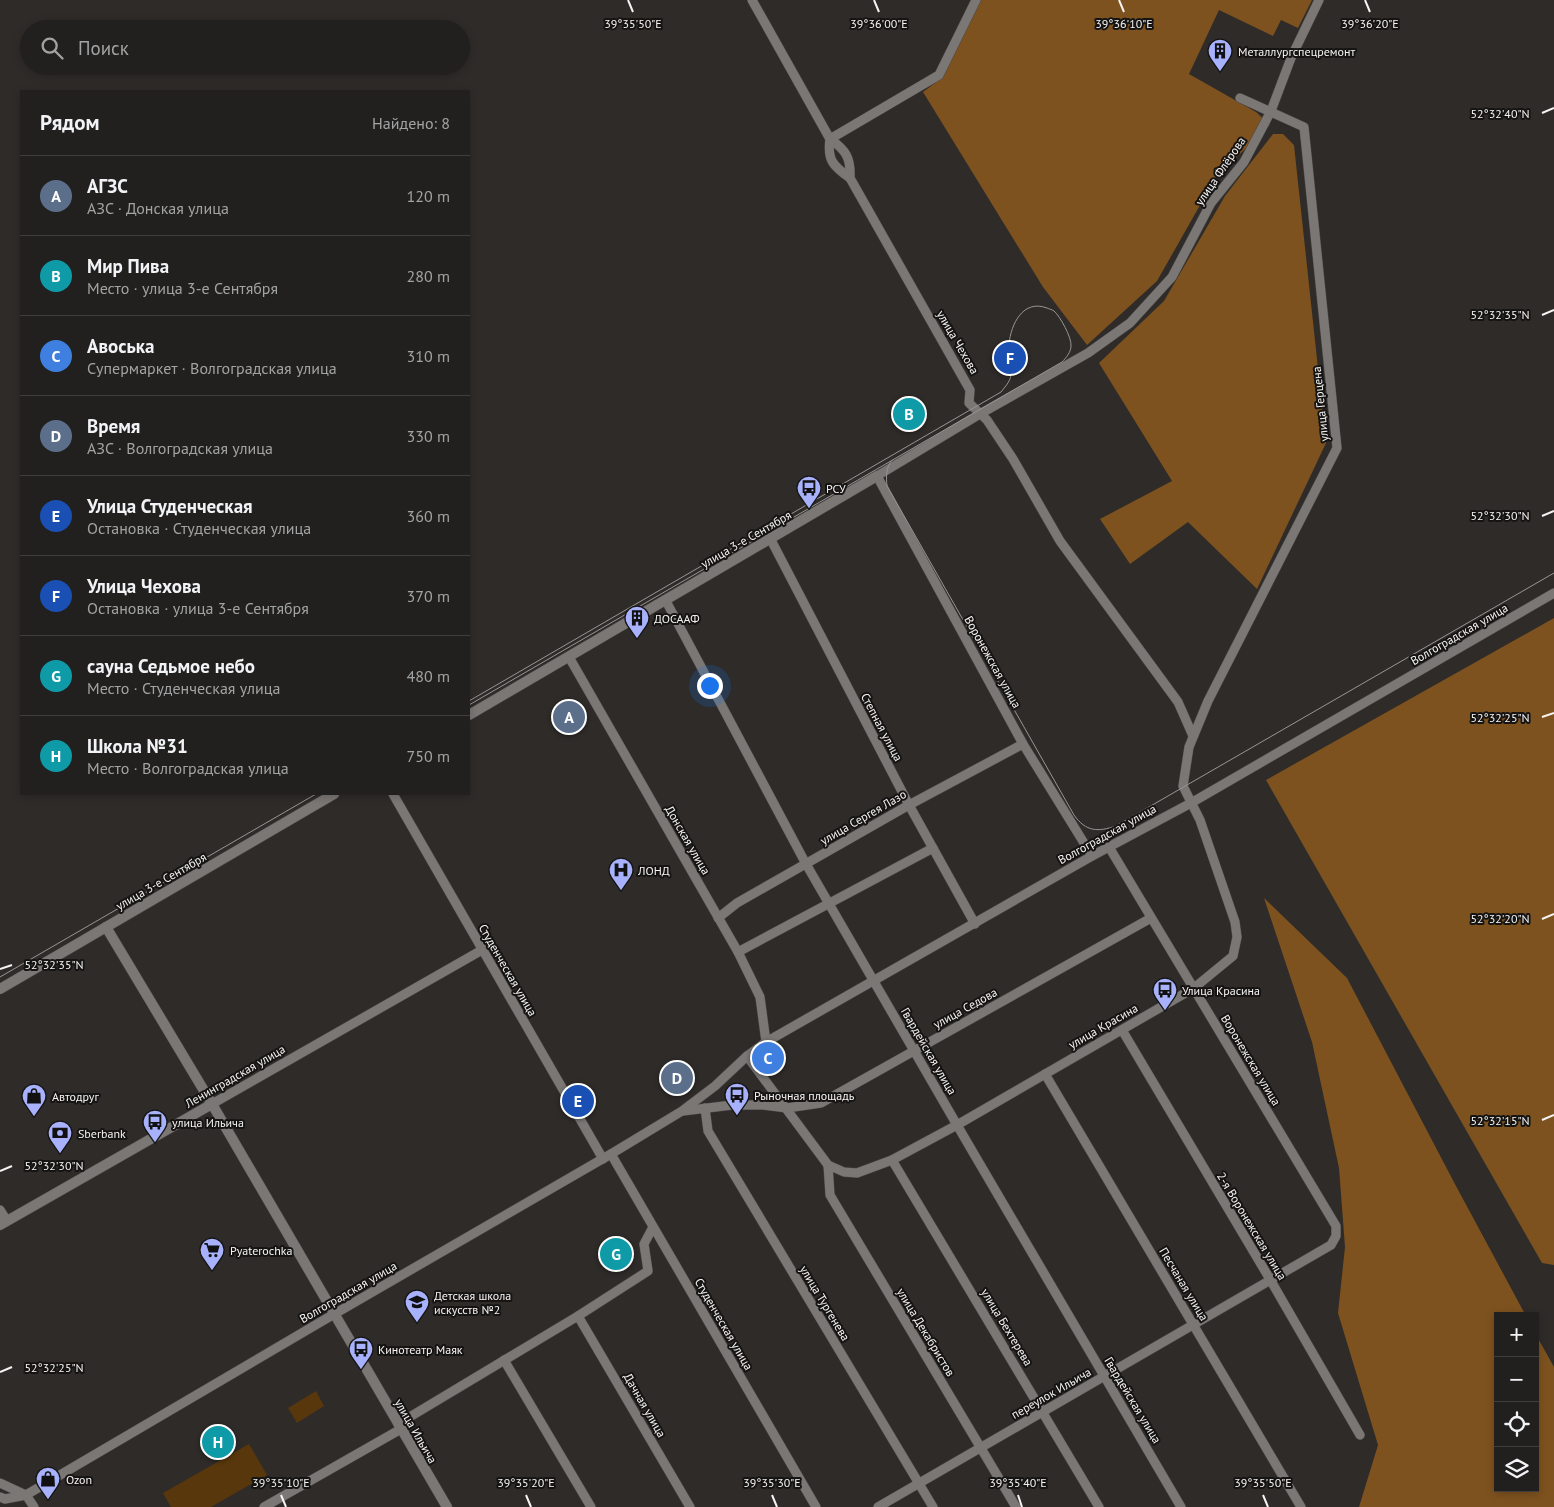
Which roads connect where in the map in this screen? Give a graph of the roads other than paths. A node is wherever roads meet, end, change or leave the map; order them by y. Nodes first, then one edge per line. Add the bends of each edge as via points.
1 (752, 0) edge
2 (976, 0) edge
3 (1319, 0) edge
4 (1240, 98) dead end
5 (1271, 111) junction
6 (830, 140) junction
7 (850, 178) junction
8 (1088, 353) joint
9 (980, 414) junction
10 (877, 476) junction
11 (771, 540) junction
12 (1554, 593) edge
13 (666, 601) junction
14 (569, 657) junction
15 (470, 714) edge
16 (1193, 736) junction
17 (1023, 744) junction
18 (332, 795) edge
19 (394, 795) edge
20 (1191, 803) junction
21 (909, 805) junction
22 (1109, 847) junction
23 (933, 848) junction
24 (1092, 856) junction
25 (806, 864) junction
26 (829, 904) junction
27 (718, 918) junction
28 (1151, 918) junction
29 (975, 924) junction
30 (106, 927) junction
31 (482, 950) junction
32 (738, 952) junction
33 (874, 980) junction
34 (1194, 988) junction
35 (0, 989) edge
36 (1122, 1030) junction
37 (766, 1042) junction
38 (914, 1051) junction
39 (747, 1056) junction
40 (1045, 1074) junction
41 (212, 1104) junction
42 (705, 1108) junction
43 (787, 1108) junction
44 (682, 1111) junction
45 (957, 1126) junction
46 (607, 1157) junction
47 (892, 1160) junction
48 (828, 1165) junction
49 (0, 1210) edge
50 (4, 1223) edge
51 (653, 1226) junction
52 (1336, 1236) joint
53 (1270, 1281) junction
54 (334, 1314) junction
55 (578, 1316) junction
56 (1194, 1325) junction
57 (504, 1360) junction
58 (1105, 1377) junction
59 (1043, 1412) junction
60 (399, 1426) junction
61 (1360, 1435) dead end
62 (980, 1449) junction
63 (0, 1483) edge
64 (919, 1484) junction
65 (26, 1495) junction
66 (0, 1498) edge
67 (34, 1507) edge
68 (264, 1507) edge
69 (447, 1507) edge
70 (591, 1507) edge
71 (690, 1507) edge
72 (816, 1507) edge
73 (878, 1507) edge
74 (933, 1507) edge
75 (1016, 1507) edge
76 (1099, 1507) edge
77 (1181, 1507) edge
78 (1301, 1507) edge

1 - 6 street, улица Чехова
2 - 6 street via 939,75
3 - 5 street, улица Флёрова via 1291,58
4 - 5 street, улица Герцена
5 - 8 street, улица Флёрова via 1244,162 1211,203 1172,277 1130,323
5 - 16 street, улица Герцена via 1304,127 1337,448 1208,700
6 - 7 street, улица Чехова via 841,147 850,163
6 - 7 street via 828,154 837,169
7 - 9 street, улица Чехова via 970,390 969,403
8 - 9 street, улица 3-е Сентября
9 - 10 street, улица 3-е Сентября
9 - 16 street, улица Чехова via 1013,459 1060,541 1178,702
10 - 11 street, улица 3-е Сентября
10 - 17 street, Воронежская улица
11 - 13 street, улица 3-е Сентября
11 - 21 street, Степная улица
12 - 20 street, Волгоградская улица
13 - 14 street, улица 3-е Сентября
13 - 25 street, Гвардейская улица
14 - 15 street, улица 3-е Сентября
14 - 27 street, Донская улица
16 - 20 street, улица Герцена via 1183,786
17 - 21 street, улица Сергея Лазо
17 - 24 street, Воронежская улица
18 - 30 street, улица 3-е Сентября
19 - 31 street, Студенческая улица
20 - 22 street, Волгоградская улица
20 - 34 street, улица Красина via 1232,913 1237,937 1230,960
21 - 23 street, Степная улица
21 - 25 street, улица Сергея Лазо
22 - 24 street, Волгоградская улица
22 - 28 street, Воронежская улица
23 - 26 street
23 - 29 street, Степная улица
24 - 29 street, Волгоградская улица
25 - 26 street, Гвардейская улица
25 - 27 street, улица Сергея Лазо via 736,903
26 - 32 street
26 - 33 street, Гвардейская улица
27 - 32 street, Донская улица
28 - 34 street, Воронежская улица
28 - 38 street, улица Седова
29 - 33 street, Волгоградская улица
30 - 35 street, улица 3-е Сентября
30 - 41 street, улица Ильича
31 - 41 street, Ленинградская улица
31 - 46 street, Студенческая улица
32 - 37 street, Донская улица via 760,997
33 - 37 street, Волгоградская улица
33 - 38 street, Гвардейская улица
34 - 36 street, улица Красина
34 - 52 street, Воронежская улица via 1336,1226
36 - 40 street, улица Красина
36 - 53 street, 2-я Воронежская улица
37 - 39 street, Волгоградская улица
38 - 43 street, улица Седова via 821,1103
38 - 45 street, Гвардейская улица
39 - 43 street
39 - 44 street, Волгоградская улица
40 - 45 street, улица Красина
40 - 56 street, Песчаная улица
41 - 50 street, Ленинградская улица
41 - 54 street, улица Ильича
42 - 43 street, Волгоградская улица via 747,1105
42 - 44 street, Волгоградская улица
42 - 64 street, улица Тургенева via 708,1131
43 - 48 street
44 - 46 street, Волгоградская улица
45 - 47 street, улица Красина
45 - 58 street, Гвардейская улица
46 - 51 street, Студенческая улица
46 - 54 street, Волгоградская улица
47 - 48 street, улица Красина via 856,1173
47 - 59 street, улица Бехтерева
48 - 62 street, улица Декабристов via 830,1195
49 - 50 street
51 - 55 street via 644,1244 648,1271
51 - 72 street, Студенческая улица
52 - 53 street, переулок Ильича via 1331,1246
53 - 56 street, переулок Ильича
53 - 61 street, 2-я Воронежская улица
54 - 60 street, улица Ильича
54 - 65 street, Волгоградская улица
55 - 57 street
55 - 71 street, Дачная улица
56 - 58 street, переулок Ильича
56 - 78 street, Песчаная улица
57 - 60 street
57 - 70 street
58 - 59 street, переулок Ильича
58 - 77 street, Гвардейская улица
59 - 62 street, переулок Ильича
59 - 76 street, улица Бехтерева
60 - 68 street
60 - 69 street, улица Ильича
62 - 64 street, переулок Ильича
62 - 75 street, улица Декабристов
63 - 65 street
64 - 73 street, переулок Ильича
64 - 74 street, улица Тургенева
65 - 66 street
65 - 67 street

